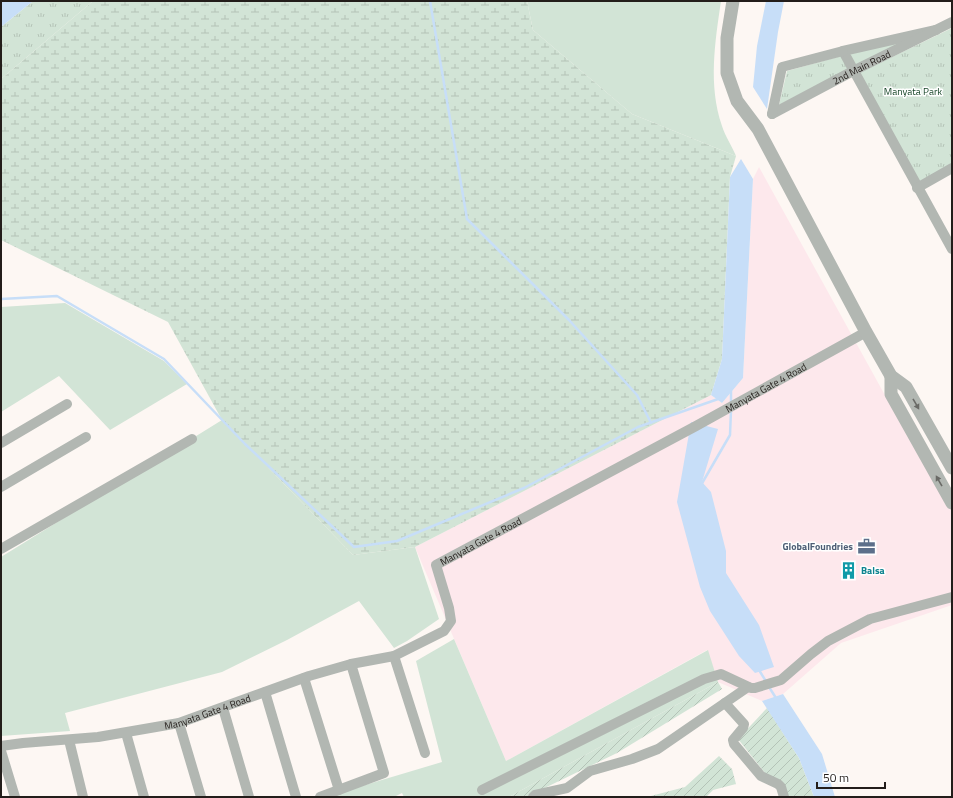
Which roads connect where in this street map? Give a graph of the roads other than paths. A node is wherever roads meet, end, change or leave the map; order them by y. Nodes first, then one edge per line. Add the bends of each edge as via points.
1 (733, 1) edge
2 (952, 22) edge
3 (936, 30) junction
4 (842, 51) junction
5 (854, 71) junction
6 (952, 168) edge
7 (917, 188) junction
8 (952, 249) edge
9 (866, 332) junction
10 (891, 376) junction
11 (67, 404) dead end
12 (86, 437) dead end
13 (192, 439) dead end
14 (1, 443) edge
15 (952, 468) edge
16 (1, 487) edge
17 (952, 503) edge
18 (1, 549) edge
19 (952, 597) edge
20 (394, 656) junction
21 (351, 664) junction
22 (304, 678) junction
23 (752, 687) junction
24 (265, 692) junction
25 (725, 703) junction
26 (223, 708) junction
27 (179, 723) junction
28 (126, 733) junction
29 (68, 740) junction
30 (1, 746) edge
31 (1, 751) edge
32 (425, 753) dead end
33 (339, 790) junction
34 (482, 790) dead end
35 (15, 797) edge
36 (83, 797) edge
37 (144, 797) edge
38 (202, 797) edge
39 (249, 797) edge
40 (296, 797) edge
41 (320, 797) edge
42 (533, 797) edge
43 (784, 797) edge

1 - 9 street via 727,38 727,73 737,101 751,118
2 - 3 street, 2nd Main Road
3 - 4 street
3 - 5 street, 2nd Main Road
4 - 5 street
4 - 5 street, 2nd Main Road via 782,67 772,114
5 - 7 street
6 - 7 street
7 - 8 street
9 - 10 street
9 - 20 street, Manyata Gate 4 Road via 436,566 451,621 444,631
10 -> 15 street via 906,387
17 -> 10 street via 891,394
11 - 14 street
12 - 16 street
13 - 18 street
19 - 23 street via 865,621 828,641 781,680
20 - 21 street, Manyata Gate 4 Road
20 - 32 street
21 - 22 street, Manyata Gate 4 Road
21 - 33 street via 384,773
22 - 24 street, Manyata Gate 4 Road
22 - 33 street
23 - 25 street
23 - 34 street via 721,674 708,678
24 - 26 street, Manyata Gate 4 Road
24 - 40 street
25 - 42 street via 654,751 590,771 567,788
25 - 43 street via 744,724 733,740 734,744 761,776 781,787
26 - 27 street, Manyata Gate 4 Road
26 - 39 street
27 - 28 street, Manyata Gate 4 Road
27 - 38 street
28 - 29 street, Manyata Gate 4 Road
28 - 37 street
29 - 30 street, Manyata Gate 4 Road
29 - 36 street
31 - 35 street
33 - 41 street

